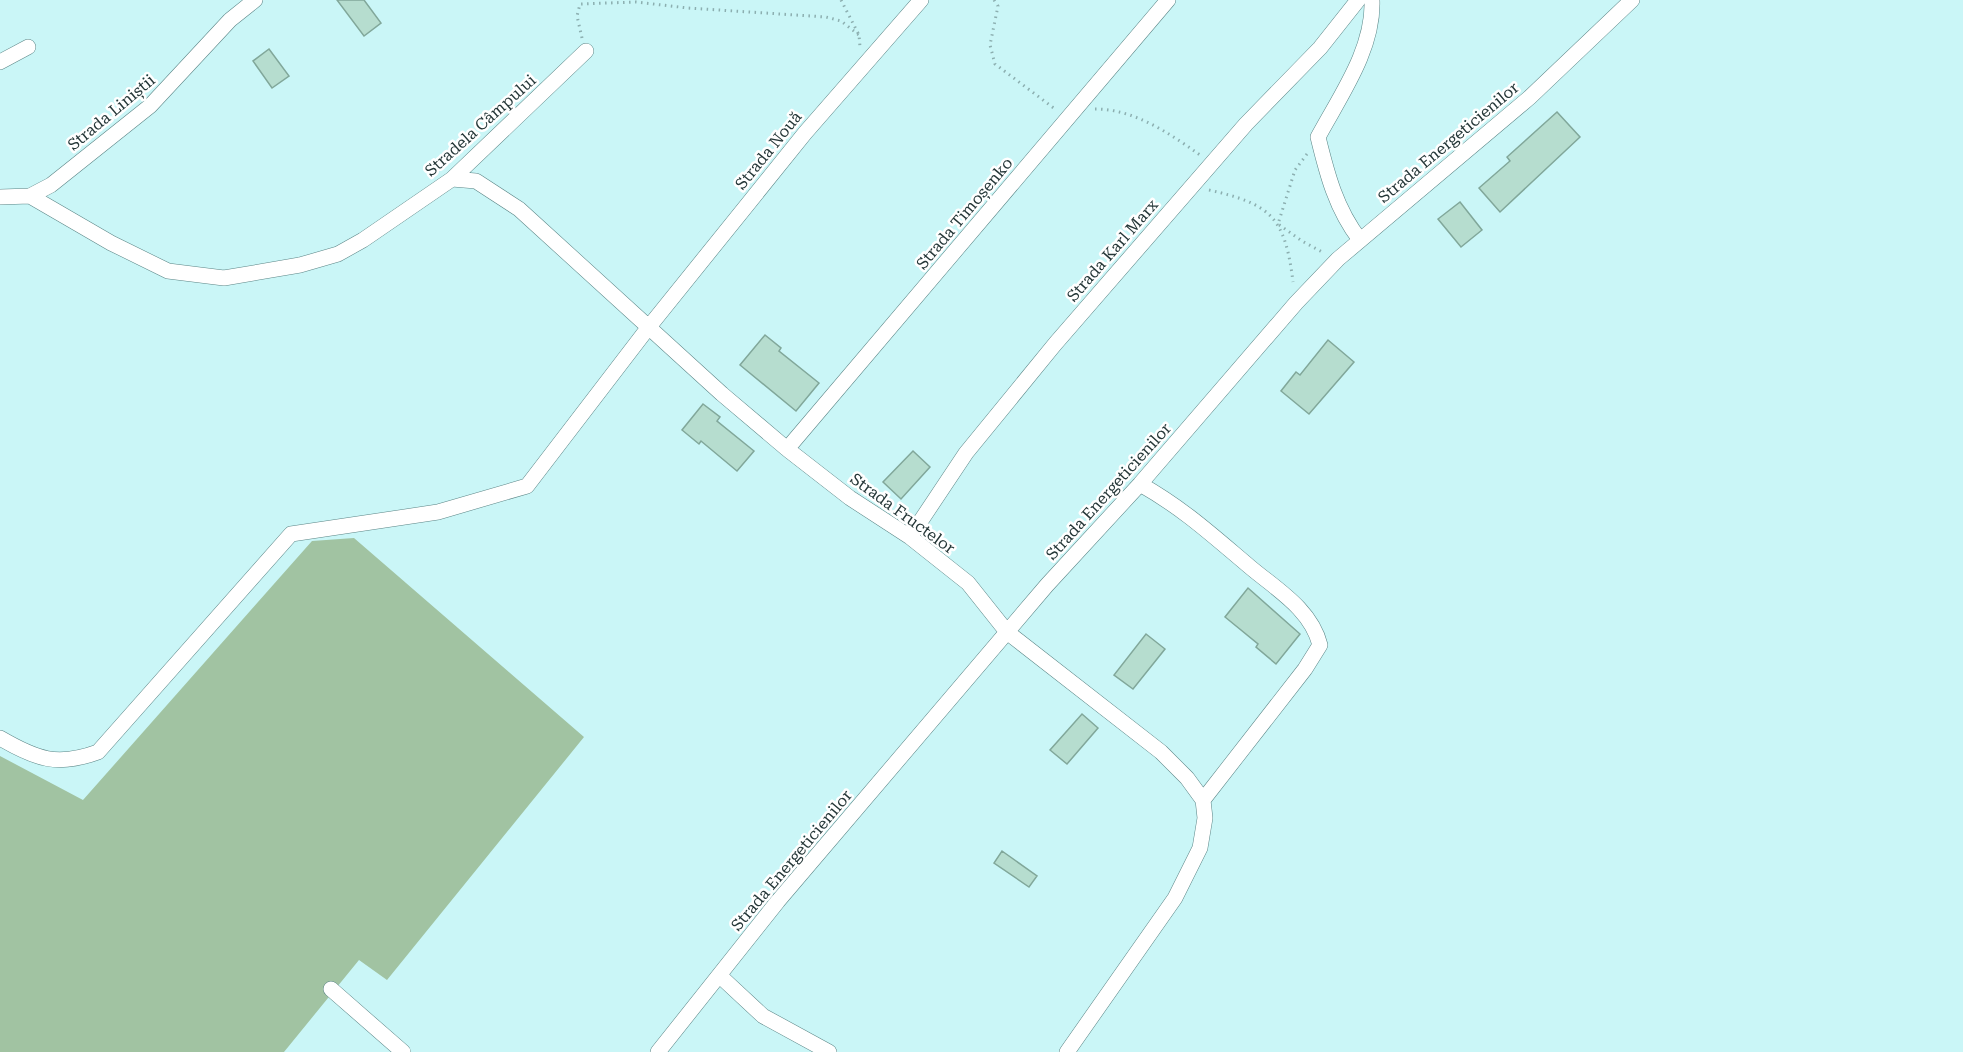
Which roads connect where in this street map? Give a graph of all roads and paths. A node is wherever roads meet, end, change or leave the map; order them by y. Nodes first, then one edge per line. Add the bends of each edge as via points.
1 (255, 0) edge
2 (841, 0) edge
3 (921, 0) edge
4 (1168, 0) edge
5 (1358, 0) edge
6 (1372, 0) edge
7 (1632, 0) edge
8 (637, 1) edge
9 (859, 35) junction
10 (28, 47) dead end
11 (586, 51) joint
12 (0, 62) edge
13 (863, 67) junction
14 (1318, 137) junction
15 (452, 179) junction
16 (1183, 195) junction
17 (30, 196) junction
18 (0, 197) edge
19 (1278, 224) junction
20 (1360, 240) junction
21 (1338, 259) junction
22 (1296, 303) junction
23 (648, 328) junction
24 (787, 449) junction
25 (1140, 484) junction
26 (910, 537) junction
27 (1007, 632) junction
28 (0, 738) edge
29 (1203, 800) junction
30 (720, 976) junction
31 (331, 989) dead end
32 (403, 1052) edge
33 (658, 1052) edge
34 (829, 1052) edge
35 (1066, 1052) edge

1 - 17 street, Strada Liniștii via 230,20 150,106 51,185
2 - 9 path
3 - 13 street, Strada Nouă
4 - 24 street, Strada Timoșenko
5 - 16 street, Strada Karl Marx via 1320,48 1246,123
6 - 14 street via 1365,46
7 - 20 street, Strada Energeticienilor via 1529,98
8 - 9 path via 826,16 841,21
8 - 11 path via 580,4 577,16
9 - 13 path
10 - 12 street
11 - 15 street, Stradela Câmpului
13 - 23 street, Strada Nouă via 804,133
14 - 19 path via 1295,170
14 - 20 street via 1345,221
15 - 17 street, Stradela Câmpului via 338,254 224,278 168,271
15 - 23 street, Strada Fructelor via 476,181 519,209
16 - 19 path via 1207,189 1240,197 1263,208
16 - 26 street, Strada Karl Marx via 966,453
17 - 18 street, Strada Liniștii
19 - 21 path
19 - 22 path via 1287,243
20 - 21 street, Strada Energeticienilor
21 - 22 street, Strada Energeticienilor
22 - 25 street, Strada Energeticienilor
23 - 24 street, Strada Fructelor
23 - 28 street via 527,486 438,512 291,534 98,752 64,762 40,758
24 - 26 street, Strada Fructelor via 850,498
25 - 27 street, Strada Energeticienilor
25 - 29 street via 1178,505 1277,587 1309,621 1320,645
26 - 27 street, Strada Fructelor via 968,583
27 - 29 street, Strada Fructelor via 1161,752
27 - 30 street, Strada Energeticienilor
29 - 35 street via 1200,848 1175,898
30 - 33 street, Strada Energeticienilor
30 - 34 street via 763,1016
31 - 32 street

